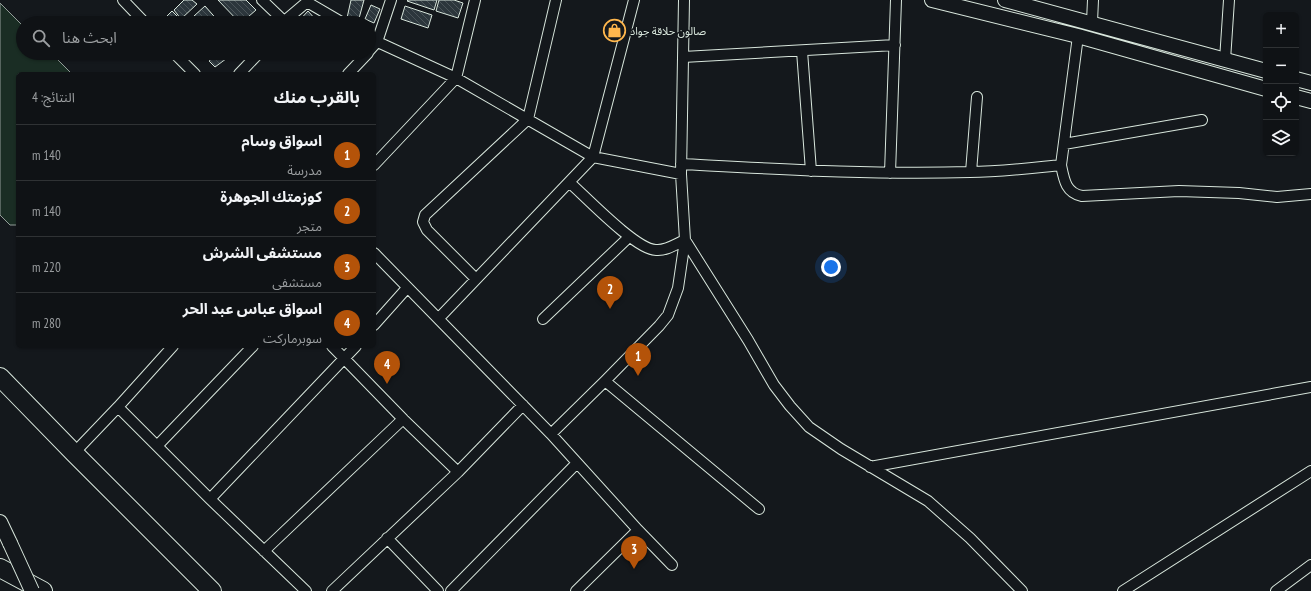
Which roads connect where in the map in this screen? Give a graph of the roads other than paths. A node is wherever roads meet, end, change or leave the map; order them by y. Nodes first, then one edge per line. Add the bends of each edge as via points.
1 (123, 0) edge
2 (262, 0) edge
3 (391, 0) edge
4 (475, 0) edge
5 (556, 0) edge
6 (634, 0) edge
7 (684, 0) edge
8 (896, 0) edge
9 (932, 0) edge
10 (1005, 0) edge
11 (1093, 0) edge
12 (1229, 0) edge
13 (307, 1) edge
14 (1031, 7) junction
15 (138, 16) edge
16 (279, 16) edge
17 (290, 16) edge
18 (332, 16) edge
19 (1092, 22) junction
20 (1027, 24) junction
21 (376, 33) edge
22 (1078, 36) junction
23 (376, 41) edge
24 (895, 45) junction
25 (802, 51) junction
26 (683, 57) junction
27 (181, 60) edge
28 (252, 60) edge
29 (361, 60) edge
30 (1225, 60) junction
31 (1263, 70) edge
32 (193, 72) edge
33 (241, 72) edge
34 (350, 72) edge
35 (456, 78) junction
36 (1299, 80) edge
37 (1311, 82) edge
38 (1263, 87) edge
39 (977, 97) dead end
40 (1299, 98) edge
41 (1311, 101) edge
42 (528, 119) junction
43 (1202, 120) dead end
44 (1064, 144) junction
45 (593, 156) junction
46 (376, 164) edge
47 (1061, 166) junction
48 (681, 169) junction
49 (811, 170) junction
50 (970, 172) junction
51 (890, 173) junction
52 (569, 182) junction
53 (1311, 194) edge
54 (629, 237) junction
55 (685, 240) junction
56 (376, 255) edge
57 (476, 279) junction
58 (408, 288) junction
59 (438, 318) junction
60 (543, 319) dead end
61 (376, 323) edge
62 (171, 348) edge
63 (251, 348) edge
64 (334, 348) edge
65 (354, 348) edge
66 (345, 358) junction
67 (0, 376) edge
68 (605, 381) junction
69 (1310, 390) edge
70 (523, 405) junction
71 (118, 407) junction
72 (403, 419) junction
73 (551, 434) junction
74 (157, 446) junction
75 (74, 453) junction
76 (577, 463) junction
77 (870, 467) junction
78 (1311, 471) edge
79 (458, 472) junction
80 (210, 499) junction
81 (759, 510) dead end
82 (0, 522) edge
83 (638, 530) junction
84 (387, 538) junction
85 (264, 551) junction
86 (672, 565) dead end
87 (1311, 565) edge
88 (0, 568) edge
89 (32, 591) edge
90 (42, 591) edge
91 (212, 591) edge
92 (306, 591) edge
93 (332, 591) edge
94 (438, 591) edge
95 (451, 591) edge
96 (576, 591) edge
97 (1022, 591) edge
98 (1123, 591) edge
99 (1276, 591) edge

1 - 15 street
2 - 16 street
3 - 21 street
4 - 35 street
5 - 42 street
6 - 45 street
7 - 26 street
8 - 24 street
9 - 20 street
10 - 14 street
11 - 19 street
12 - 30 street
13 - 17 street
13 - 18 street
14 - 19 street
14 - 20 street
19 - 30 street
20 - 22 street
22 - 38 street
22 - 44 street
23 - 35 street
24 - 25 street
24 - 51 street
25 - 26 street
25 - 49 street
26 - 48 street
27 - 32 street
28 - 33 street
29 - 34 street
30 - 31 street
35 - 42 street
35 - 46 street
36 - 37 street
39 - 50 street
40 - 41 street
42 - 45 street
42 - 57 street via 425,215 423,222 428,230
43 - 44 street
44 - 47 street
45 - 48 street
45 - 52 street
47 - 50 street
47 - 53 street via 1068,188 1074,194 1082,196 1179,192 1239,193 1277,197
48 - 49 street
48 - 55 street
49 - 51 street
50 - 51 street
52 - 54 street
52 - 57 street
54 - 55 street via 655,250 670,248
54 - 60 street
55 - 68 street via 678,288 668,315
55 - 77 street via 774,385 790,406 809,427
56 - 58 street
57 - 59 street
58 - 59 street
58 - 61 street
59 - 70 street
62 - 71 street
63 - 74 street
64 - 66 street
65 - 66 street
66 - 72 street
66 - 80 street
67 - 75 highway
68 - 73 street
68 - 81 street
69 - 77 street
70 - 73 street
70 - 79 street
71 - 74 street
71 - 75 street
72 - 79 street
72 - 85 street
73 - 76 street
74 - 80 street
75 - 91 highway
76 - 83 street
76 - 95 street
77 - 97 street via 928,500
78 - 98 street
79 - 84 street
80 - 85 street
82 - 89 street, bridge
83 - 86 street
83 - 96 street
84 - 93 street
84 - 94 street
85 - 92 street
87 - 99 street
88 - 90 highway

